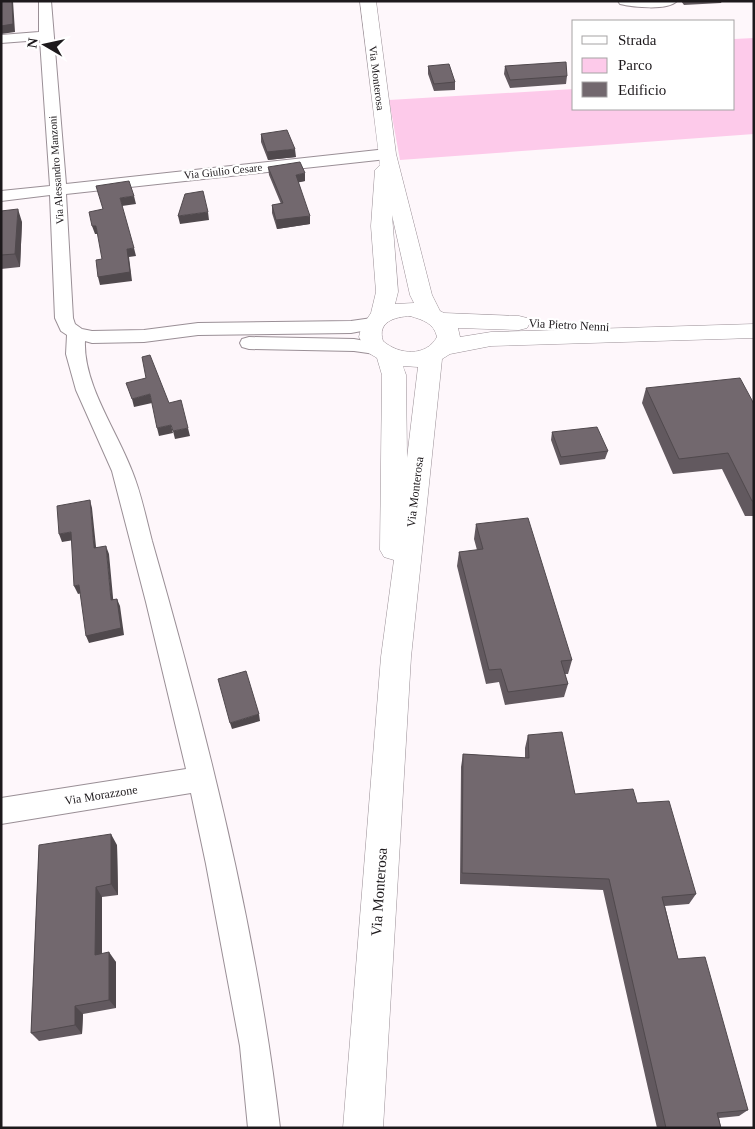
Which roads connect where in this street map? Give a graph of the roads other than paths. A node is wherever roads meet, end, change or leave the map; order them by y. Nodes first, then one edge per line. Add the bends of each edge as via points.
1 (45, 1) edge
2 (368, 1) edge
3 (624, 1) edge
4 (671, 1) edge
5 (46, 35) junction
6 (1, 39) edge
7 (387, 154) junction
8 (58, 188) junction
9 (1, 196) edge
10 (436, 316) junction
11 (377, 320) junction
12 (754, 331) edge
13 (695, 332) junction
14 (76, 333) junction
15 (144, 336) junction
16 (381, 352) junction
17 (438, 352) junction
18 (396, 657) junction
19 (201, 779) junction
20 (1, 811) edge
21 (264, 1128) edge
22 (362, 1128) edge

1 - 5 street, Via Alessandro Manzoni
2 - 7 main road, Via Monterosa
3 - 4 street via 640,4
5 - 6 street
5 - 8 street, Via Alessandro Manzoni
7 - 8 street, Via Giulio Cesare
7 - 10 main road, Via Monterosa via 420,288
7 - 11 main road, Via Monterosa via 381,226 387,292
8 - 9 street, Via Giulio Cesare
8 - 14 street, Via Alessandro Manzoni via 64,318
10 - 11 main road via 412,308 394,310
10 - 13 main road, Via Pietro Nenni
10 - 17 main road via 448,328 450,338
11 - 15 street via 351,327 198,329
11 - 16 main road via 370,336
12 - 13 main road, Via Pietro Nenni
13 - 17 main road, Via Pietro Nenni via 490,339
14 - 15 street via 92,337
14 - 19 street via 75,354 86,390 122,471
15 - 16 street via 198,342 354,345
16 - 17 main road via 409,360
16 - 18 main road, Via Monterosa via 394,375
17 - 18 main road, Via Monterosa
18 - 22 main road, Via Monterosa
19 - 20 street, Via Morazzone
19 - 21 street via 255,1046

